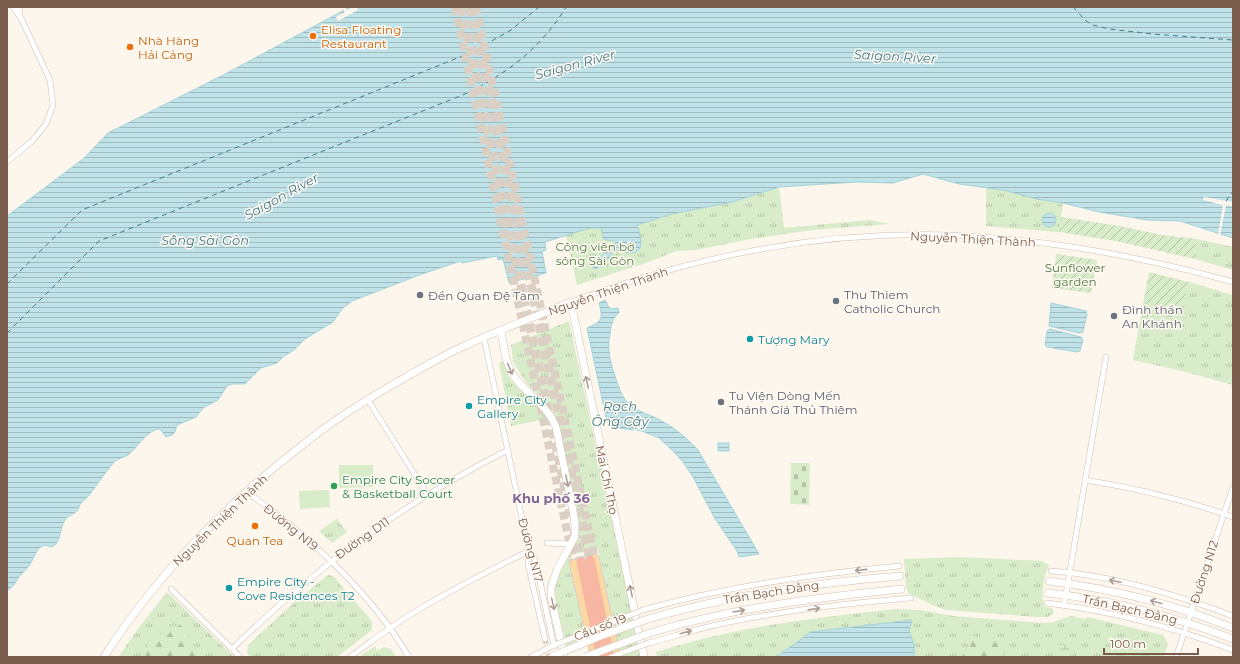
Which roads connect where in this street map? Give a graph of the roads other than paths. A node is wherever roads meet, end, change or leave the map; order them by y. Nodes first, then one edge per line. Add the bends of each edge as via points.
1 (13, 7) edge
2 (19, 7) edge
3 (21, 18) junction
4 (7, 162) edge
5 (1233, 282) edge
6 (571, 302) junction
7 (501, 331) junction
8 (484, 338) junction
9 (1106, 357) dead end
10 (368, 400) junction
11 (508, 450) junction
12 (1085, 480) junction
13 (1233, 487) edge
14 (246, 492) junction
15 (427, 494) junction
16 (1224, 514) junction
17 (1233, 517) edge
18 (547, 543) dead end
19 (571, 544) junction
20 (529, 551) junction
21 (592, 560) joint
22 (331, 561) junction
23 (577, 563) joint
24 (900, 566) dead end
25 (1050, 571) dead end
26 (1070, 572) junction
27 (900, 576) dead end
28 (781, 580) junction
29 (1049, 581) dead end
30 (1068, 584) junction
31 (901, 589) dead end
32 (171, 590) dead end
33 (782, 590) junction
34 (1048, 593) dead end
35 (1066, 595) junction
36 (911, 598) dead end
37 (1194, 602) junction
38 (784, 603) junction
39 (1047, 604) dead end
40 (1064, 606) junction
41 (654, 607) junction
42 (1191, 612) junction
43 (786, 613) junction
44 (1233, 616) edge
45 (656, 617) junction
46 (645, 620) joint
47 (1188, 623) junction
48 (1233, 628) edge
49 (390, 629) junction
50 (659, 630) junction
51 (1184, 633) junction
52 (647, 634) joint
53 (545, 639) tunnel mouth
54 (1233, 639) edge
55 (661, 640) junction
56 (555, 645) junction
57 (232, 649) junction
58 (1233, 650) edge
59 (562, 655) edge
60 (104, 657) edge
61 (240, 657) edge
62 (350, 657) edge
63 (409, 657) edge
64 (531, 657) edge
65 (552, 657) edge
66 (585, 657) edge
67 (595, 657) edge
68 (601, 657) edge
69 (611, 657) edge
70 (616, 657) edge
71 (644, 657) edge
72 (1176, 657) edge

1 - 3 street
2 - 3 street
3 - 4 street via 50,80 53,105 46,124 32,141
5 - 6 street, Nguyễn Thiện Thành via 1123,255 1055,244 950,235 890,236 823,241 742,252 655,273
6 - 7 street, Nguyễn Thiện Thành
71 -> 6 street, Mai Chí Thọ
7 - 8 street, Nguyễn Thiện Thành
7 -> 19 street via 509,367 515,378 549,413 556,427 575,525 575,536
8 - 10 street, Nguyễn Thiện Thành via 440,358
8 - 11 street, Đường N17
9 - 12 street
10 - 14 street, Nguyễn Thiện Thành via 309,439
10 - 15 street
11 - 15 street, Đường D11
11 - 20 street, Đường N17
12 - 16 street via 1176,499
12 - 26 street
13 - 16 street, Đường N12
14 - 22 street, Đường N19 via 298,530
14 - 60 street, Nguyễn Thiện Thành via 174,565 130,619
15 - 22 street, Đường D11
16 - 17 street
16 - 37 street, Đường N12
18 - 19 street
19 -> 59 street via 551,588
20 - 49 street via 462,584
20 - 53 street via 528,564
20 - 56 street, Đường N17 via 535,559
21 - 69 highway
21 - 70 main road
22 - 49 street, Đường N19
22 - 57 street, Đường D11 via 288,596
23 - 67 main road
23 - 68 highway
24 -> 28 street, Cầu số 19
25 - 26 street
26 - 30 street
37 -> 26 street via 1130,584
27 - 33 street, Trần Bạch Đằng
28 - 33 street
28 - 41 street, Cầu số 19 via 718,591
29 - 30 street, Trần Bạch Đằng
30 - 35 street
42 -> 30 street, Trần Bạch Đằng via 1122,594
31 - 38 street, Trần Bạch Đằng
32 - 57 street
33 - 45 street, Trần Bạch Đằng via 722,600
34 - 35 street, Trần Bạch Đằng
35 - 40 street
35 - 47 street, Trần Bạch Đằng via 1126,606
43 -> 36 street
37 - 42 street, Đường N12
37 - 44 street
38 - 43 street
50 -> 38 street, Trần Bạch Đằng via 727,613
39 - 40 street
40 - 51 street via 1118,615
41 - 45 street
41 - 56 street, Cầu số 19, bridge
42 - 47 street, Đường N12
42 - 48 street, Trần Bạch Đằng
55 -> 43 street via 728,622
45 - 46 street, Trần Bạch Đằng
46 - 59 street, Cầu số 19, bridge via 598,637
47 - 51 street, Đường N12
47 - 54 street, Trần Bạch Đằng
49 - 62 street
49 - 63 street, Đường N19
50 - 52 street, Trần Bạch Đằng
50 - 55 street
51 - 58 street
51 - 72 street, Đường N12
52 - 66 street, Cầu số 19, bridge
55 - 69 street, bridge
56 - 64 street, Cầu số 19
57 - 61 street
59 - 65 street

